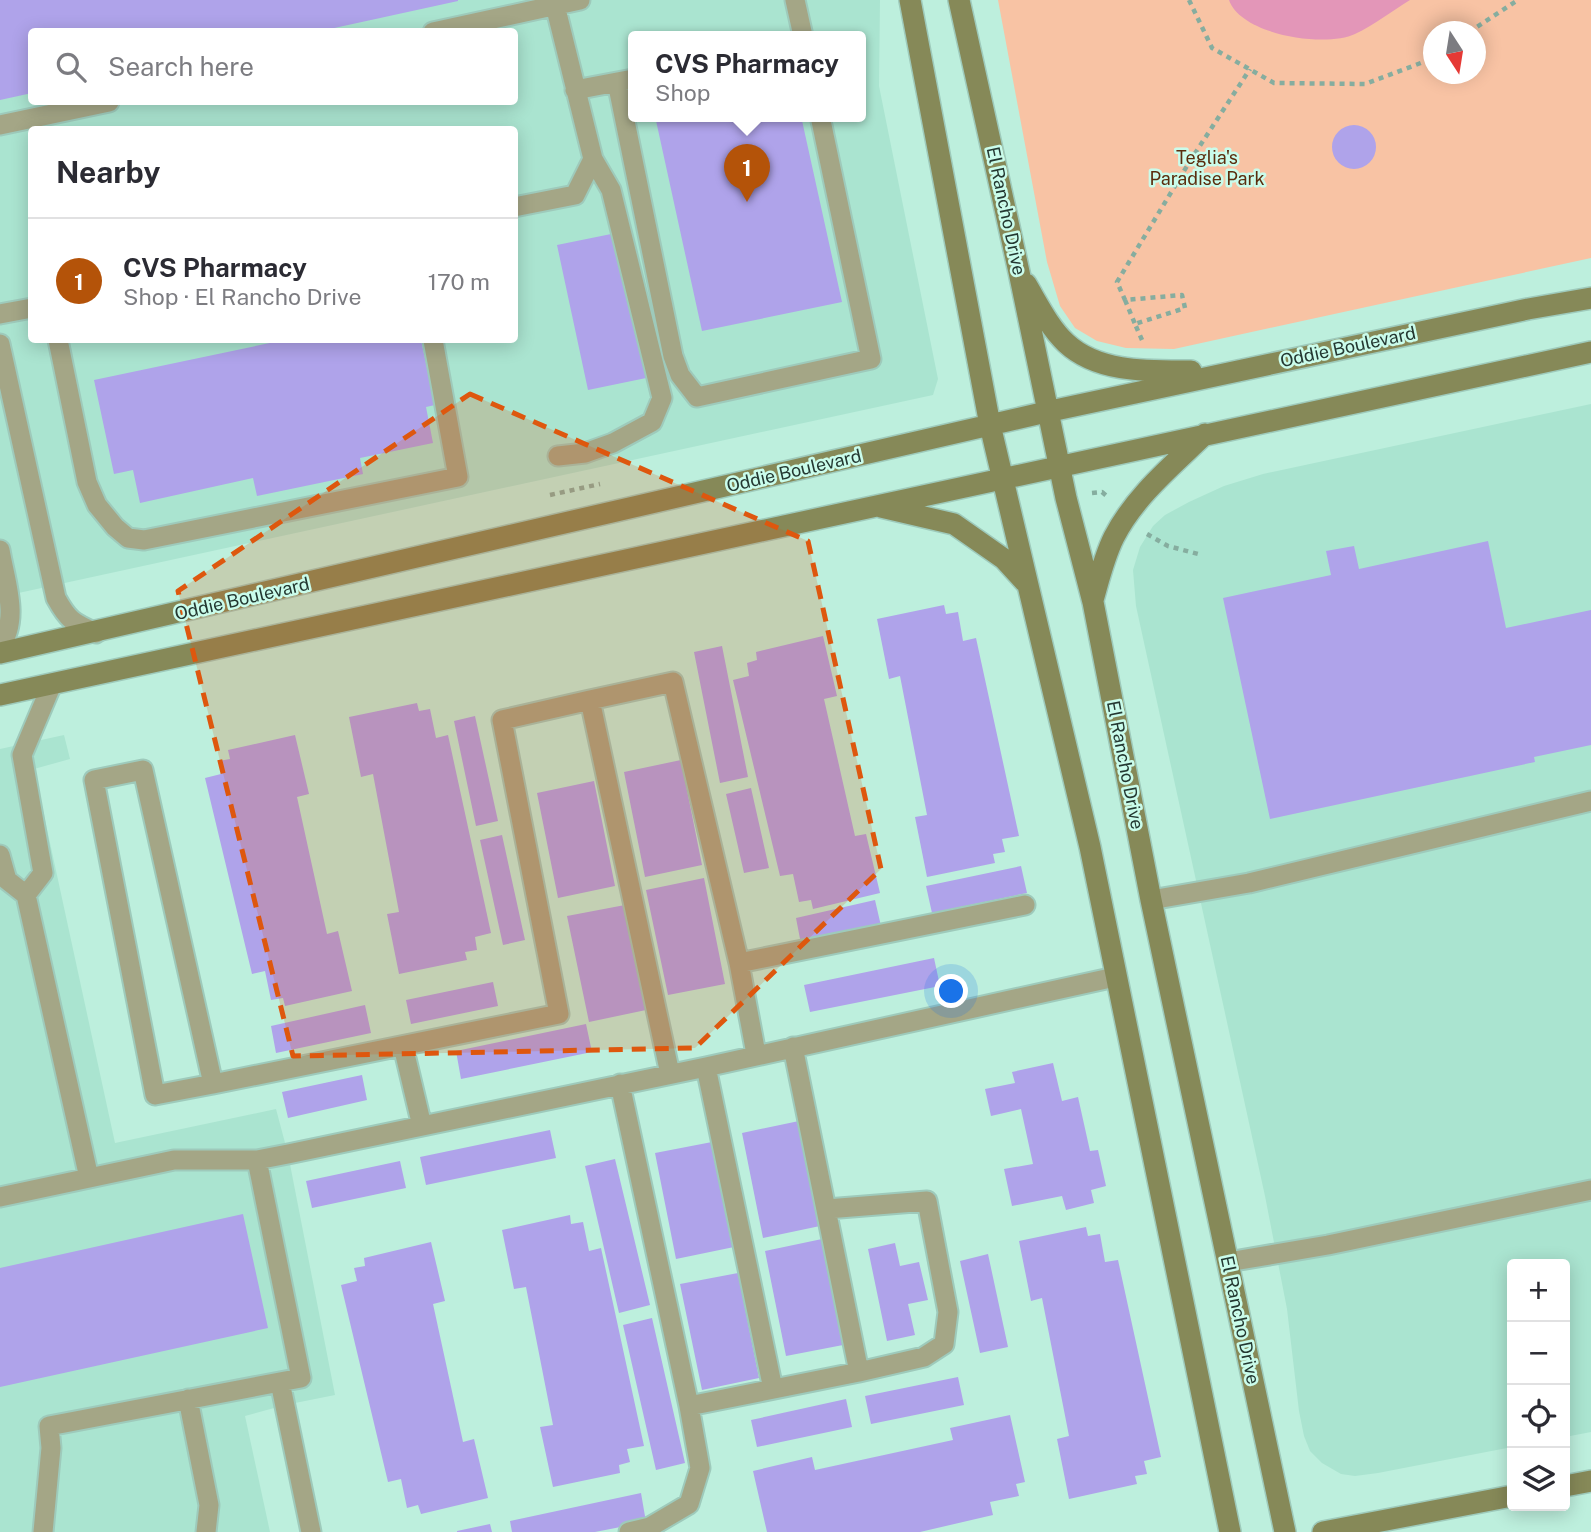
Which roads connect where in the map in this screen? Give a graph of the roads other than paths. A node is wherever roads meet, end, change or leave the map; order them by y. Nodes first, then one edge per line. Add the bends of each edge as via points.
1 (580, 0) edge
2 (795, 0) edge
3 (911, 0) edge
4 (959, 0) edge
5 (555, 5) junction
6 (451, 28) edge
7 (802, 31) edge
8 (625, 80) edge
9 (575, 90) junction
10 (628, 97) edge
11 (95, 105) edge
12 (632, 122) edge
13 (821, 122) edge
14 (0, 125) edge
15 (593, 159) junction
16 (518, 206) edge
17 (1019, 272) junction
18 (1591, 298) edge
19 (28, 309) edge
20 (0, 314) edge
21 (59, 343) edge
22 (434, 343) edge
23 (0, 344) edge
24 (1591, 352) edge
25 (1231, 372) junction
26 (1046, 412) junction
27 (990, 425) junction
28 (1205, 434) junction
29 (558, 456) dead end
30 (1060, 466) junction
31 (1001, 478) junction
32 (872, 505) junction
33 (0, 550) edge
34 (1027, 585) junction
35 (1093, 602) junction
36 (96, 633) junction
37 (0, 646) edge
38 (0, 653) edge
39 (52, 684) junction
40 (0, 695) edge
41 (590, 700) junction
42 (1591, 801) edge
43 (0, 855) edge
44 (26, 895) junction
45 (1151, 901) junction
46 (1025, 905) dead end
47 (739, 963) junction
48 (1115, 977) junction
49 (403, 1046) junction
50 (793, 1047) junction
51 (756, 1054) junction
52 (706, 1067) junction
53 (670, 1073) junction
54 (213, 1084) junction
55 (620, 1084) junction
56 (422, 1126) junction
57 (257, 1160) junction
58 (89, 1178) junction
59 (1591, 1190) edge
60 (0, 1197) edge
61 (827, 1209) junction
62 (1228, 1262) junction
63 (859, 1372) junction
64 (280, 1382) junction
65 (773, 1389) junction
66 (188, 1399) junction
67 (689, 1406) junction
68 (1591, 1481) edge
69 (1570, 1485) edge
70 (1507, 1497) edge
71 (43, 1532) edge
72 (206, 1532) edge
73 (311, 1532) edge
74 (629, 1532) edge
75 (1230, 1532) edge
76 (1285, 1532) edge
77 (1323, 1532) edge

1 - 5 lane
2 - 7 lane
3 - 27 main road
4 - 17 main road, El Rancho Drive
5 - 6 lane
5 - 9 lane
8 - 9 lane
8 - 10 lane
9 - 15 lane
11 - 14 lane
12 - 13 lane via 673,356 680,375 697,397 871,359
15 - 16 lane via 575,195
15 - 29 lane via 611,190 662,398 652,422 613,443
17 - 25 main road via 1066,343 1092,362 1148,371
17 - 26 main road, El Rancho Drive
18 - 25 main road, Oddie Boulevard
19 - 20 lane
21 - 22 lane via 87,482 97,505 115,527 128,538 144,540 458,477
23 - 36 lane via 56,598 74,624
24 - 28 main road
25 - 26 main road, Oddie Boulevard
26 - 27 main road, Oddie Boulevard
26 - 30 main road, El Rancho Drive
27 - 31 main road
27 - 36 main road, Oddie Boulevard
28 - 30 main road
28 - 35 main road via 1154,481 1130,512 1102,566
30 - 31 main road
30 - 35 main road, El Rancho Drive
31 - 32 main road
31 - 34 main road
32 - 34 main road via 954,524 1004,559
32 - 39 main road
33 - 37 lane via 10,609 10,627
34 - 48 main road via 1090,847
35 - 45 main road, El Rancho Drive
36 - 38 main road, Oddie Boulevard
39 - 40 main road
39 - 44 lane via 22,755 43,873
41 - 47 lane via 673,682
41 - 49 lane via 502,720 559,1014
41 - 53 lane
42 - 45 lane via 1249,883
43 - 44 lane via 7,880
44 - 58 lane
45 - 62 main road, El Rancho Drive
46 - 47 lane
47 - 51 lane
48 - 50 lane
48 - 75 main road
49 - 54 lane
49 - 56 lane
50 - 51 lane
50 - 61 lane
51 - 52 lane
52 - 53 lane
52 - 65 lane
53 - 55 lane
54 - 54 lane via 155,1095 94,780 143,770
55 - 56 lane
55 - 67 lane
56 - 57 lane
57 - 58 lane via 174,1160
57 - 64 lane via 301,1378
58 - 60 lane
59 - 62 lane
61 - 63 lane
61 - 63 lane via 927,1201 938,1256 948,1312 944,1344 924,1357
62 - 76 main road, El Rancho Drive
63 - 65 lane
64 - 66 lane
64 - 73 lane
65 - 67 lane
66 - 71 lane via 49,1426
66 - 72 lane via 209,1505
67 - 74 lane via 700,1468 689,1504 650,1527
68 - 69 main road
70 - 77 main road

